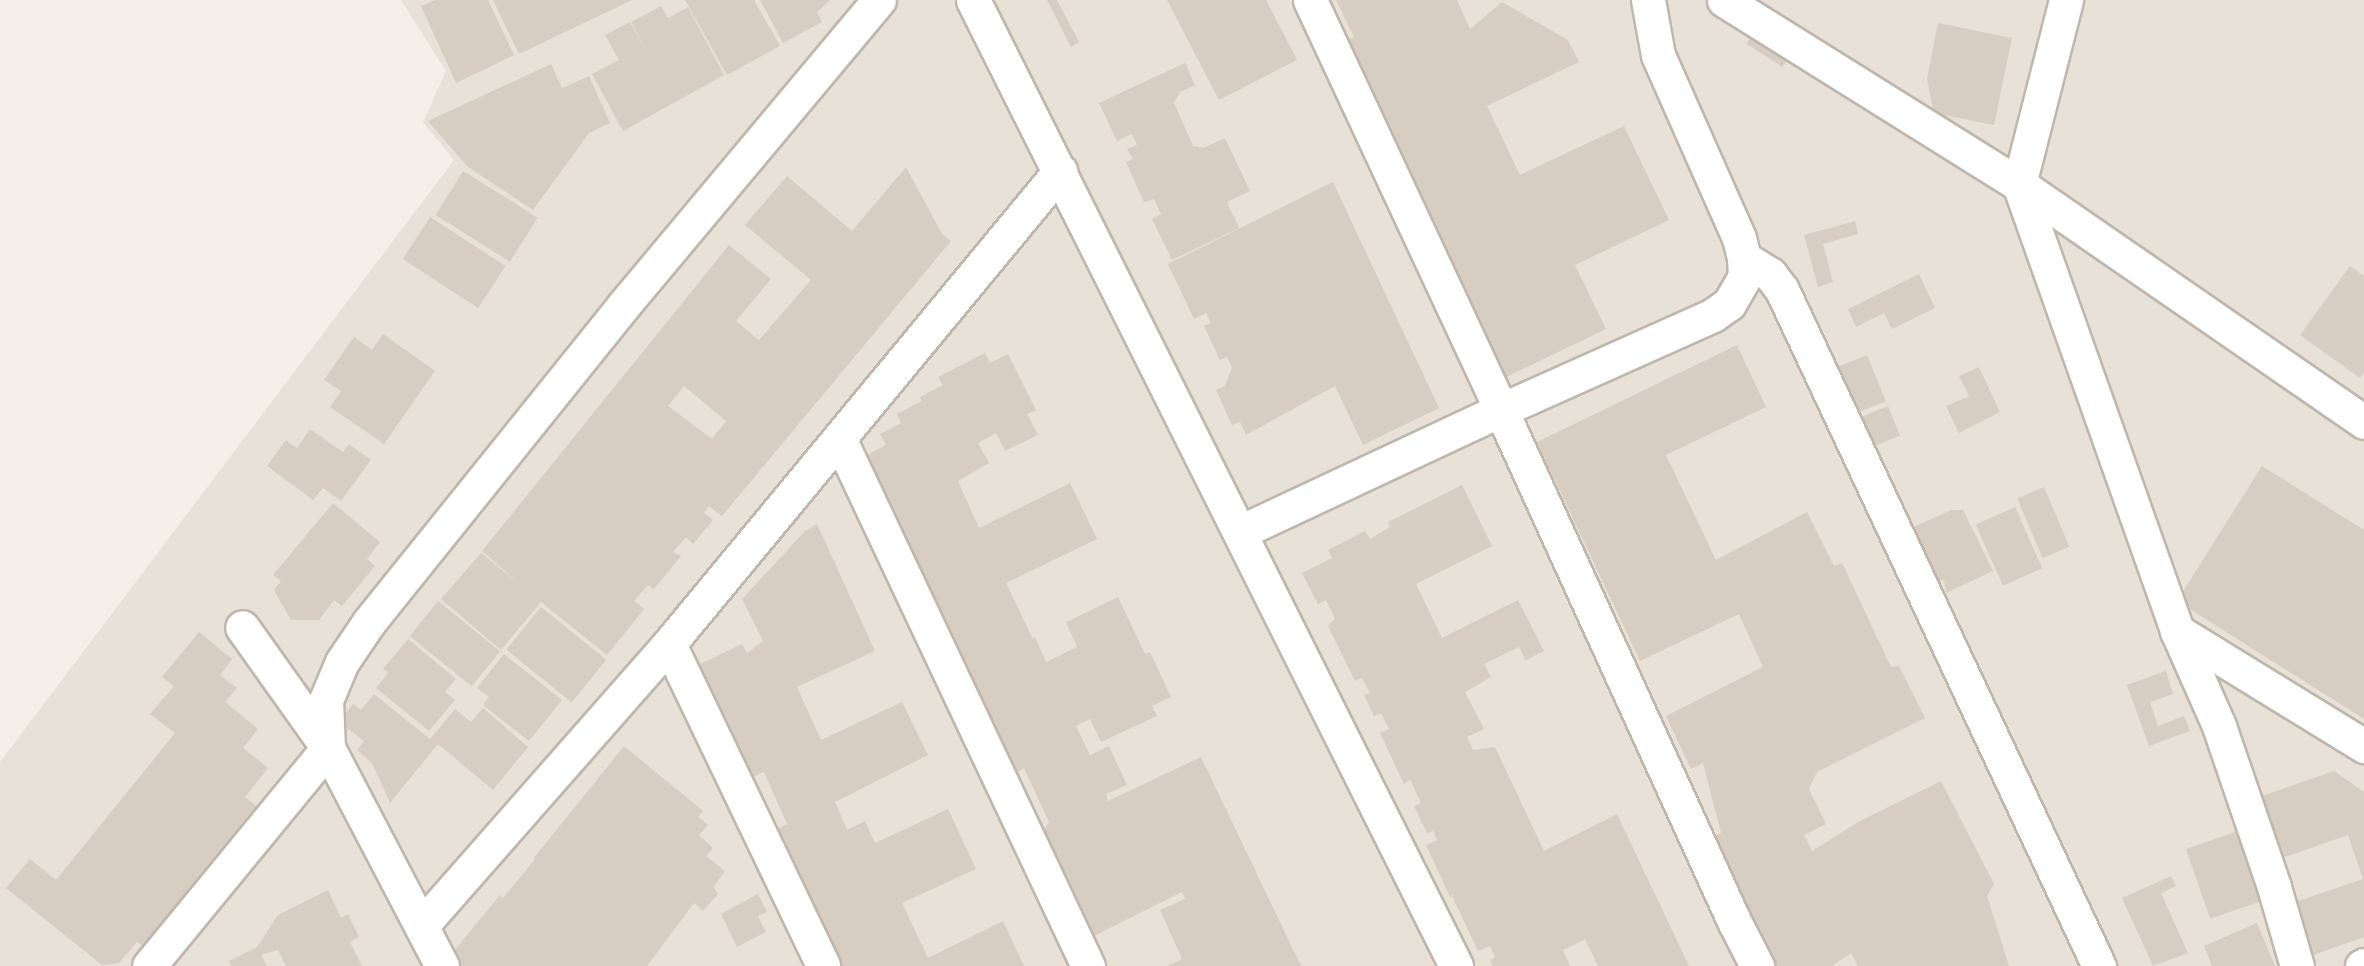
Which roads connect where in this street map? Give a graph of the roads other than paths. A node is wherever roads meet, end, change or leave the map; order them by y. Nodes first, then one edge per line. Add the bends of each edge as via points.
1 (879, 0) edge
2 (974, 0) edge
3 (1310, 0) edge
4 (1648, 0) edge
5 (1724, 0) edge
6 (2066, 0) edge
7 (1060, 171) junction
8 (2019, 184) junction
9 (1744, 258) junction
10 (1501, 410) junction
11 (2364, 422) edge
12 (840, 440) junction
13 (1240, 532) junction
14 (242, 627) dead end
15 (2177, 631) junction
16 (669, 644) junction
17 (2364, 746) edge
18 (328, 748) junction
19 (422, 925) junction
20 (149, 966) edge
21 (442, 966) edge
22 (823, 966) edge
23 (1088, 966) edge
24 (1456, 966) edge
25 (1757, 966) edge
26 (2099, 966) edge
27 (2297, 966) edge

1 - 18 street via 623,306 369,622 342,662 326,700
2 - 7 street
3 - 10 street
4 - 9 street via 1658,55
5 - 8 street
6 - 8 street
7 - 12 street
7 - 13 street
8 - 11 street
8 - 15 street
9 - 10 street via 1745,276 1738,291 1729,304 1713,315
9 - 26 street via 1770,274 1782,290
10 - 13 street
10 - 25 street
12 - 16 street
12 - 23 street
13 - 24 street
14 - 18 street
15 - 17 street
15 - 27 street via 2219,726
16 - 19 street
16 - 22 street
18 - 19 street
18 - 20 street
19 - 21 street

